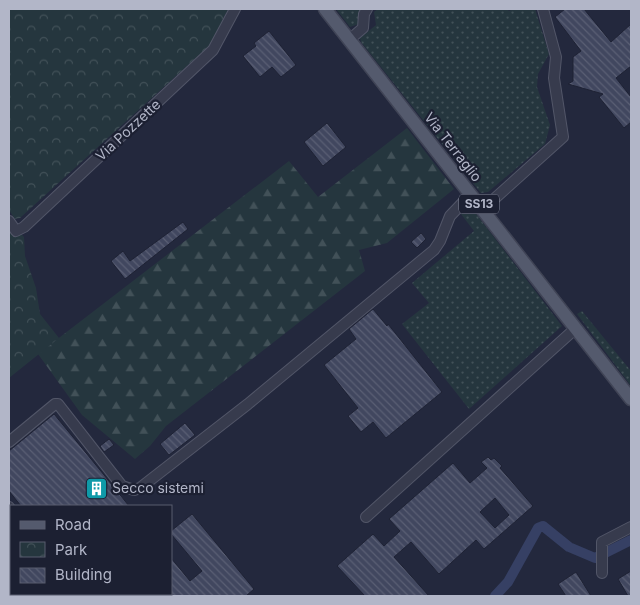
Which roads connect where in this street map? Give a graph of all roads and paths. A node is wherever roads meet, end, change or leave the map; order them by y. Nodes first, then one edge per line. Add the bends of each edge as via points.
1 (235, 9) edge
2 (325, 9) edge
3 (366, 9) edge
4 (543, 9) edge
5 (349, 40) junction
6 (471, 194) junction
7 (483, 209) junction
8 (9, 221) edge
9 (576, 328) junction
10 (631, 399) edge
11 (9, 442) edge
12 (366, 518) dead end
13 (631, 527) edge
14 (602, 570) dead end

1 - 8 street, Via Pozzette via 213,50 82,173 24,227 16,230
2 - 5 main road, Via Terraglio / SS13
3 - 5 street via 363,28
4 - 7 street via 556,57 554,78 563,137
5 - 6 main road, Via Terraglio / SS13
6 - 7 main road, Via Terraglio / SS13
6 - 11 street via 450,216 434,250 140,488 134,490 122,486 58,404
7 - 9 main road, Via Terraglio / SS13
9 - 10 main road, Via Terraglio / SS13
9 - 12 street
13 - 14 street via 605,539 601,546

